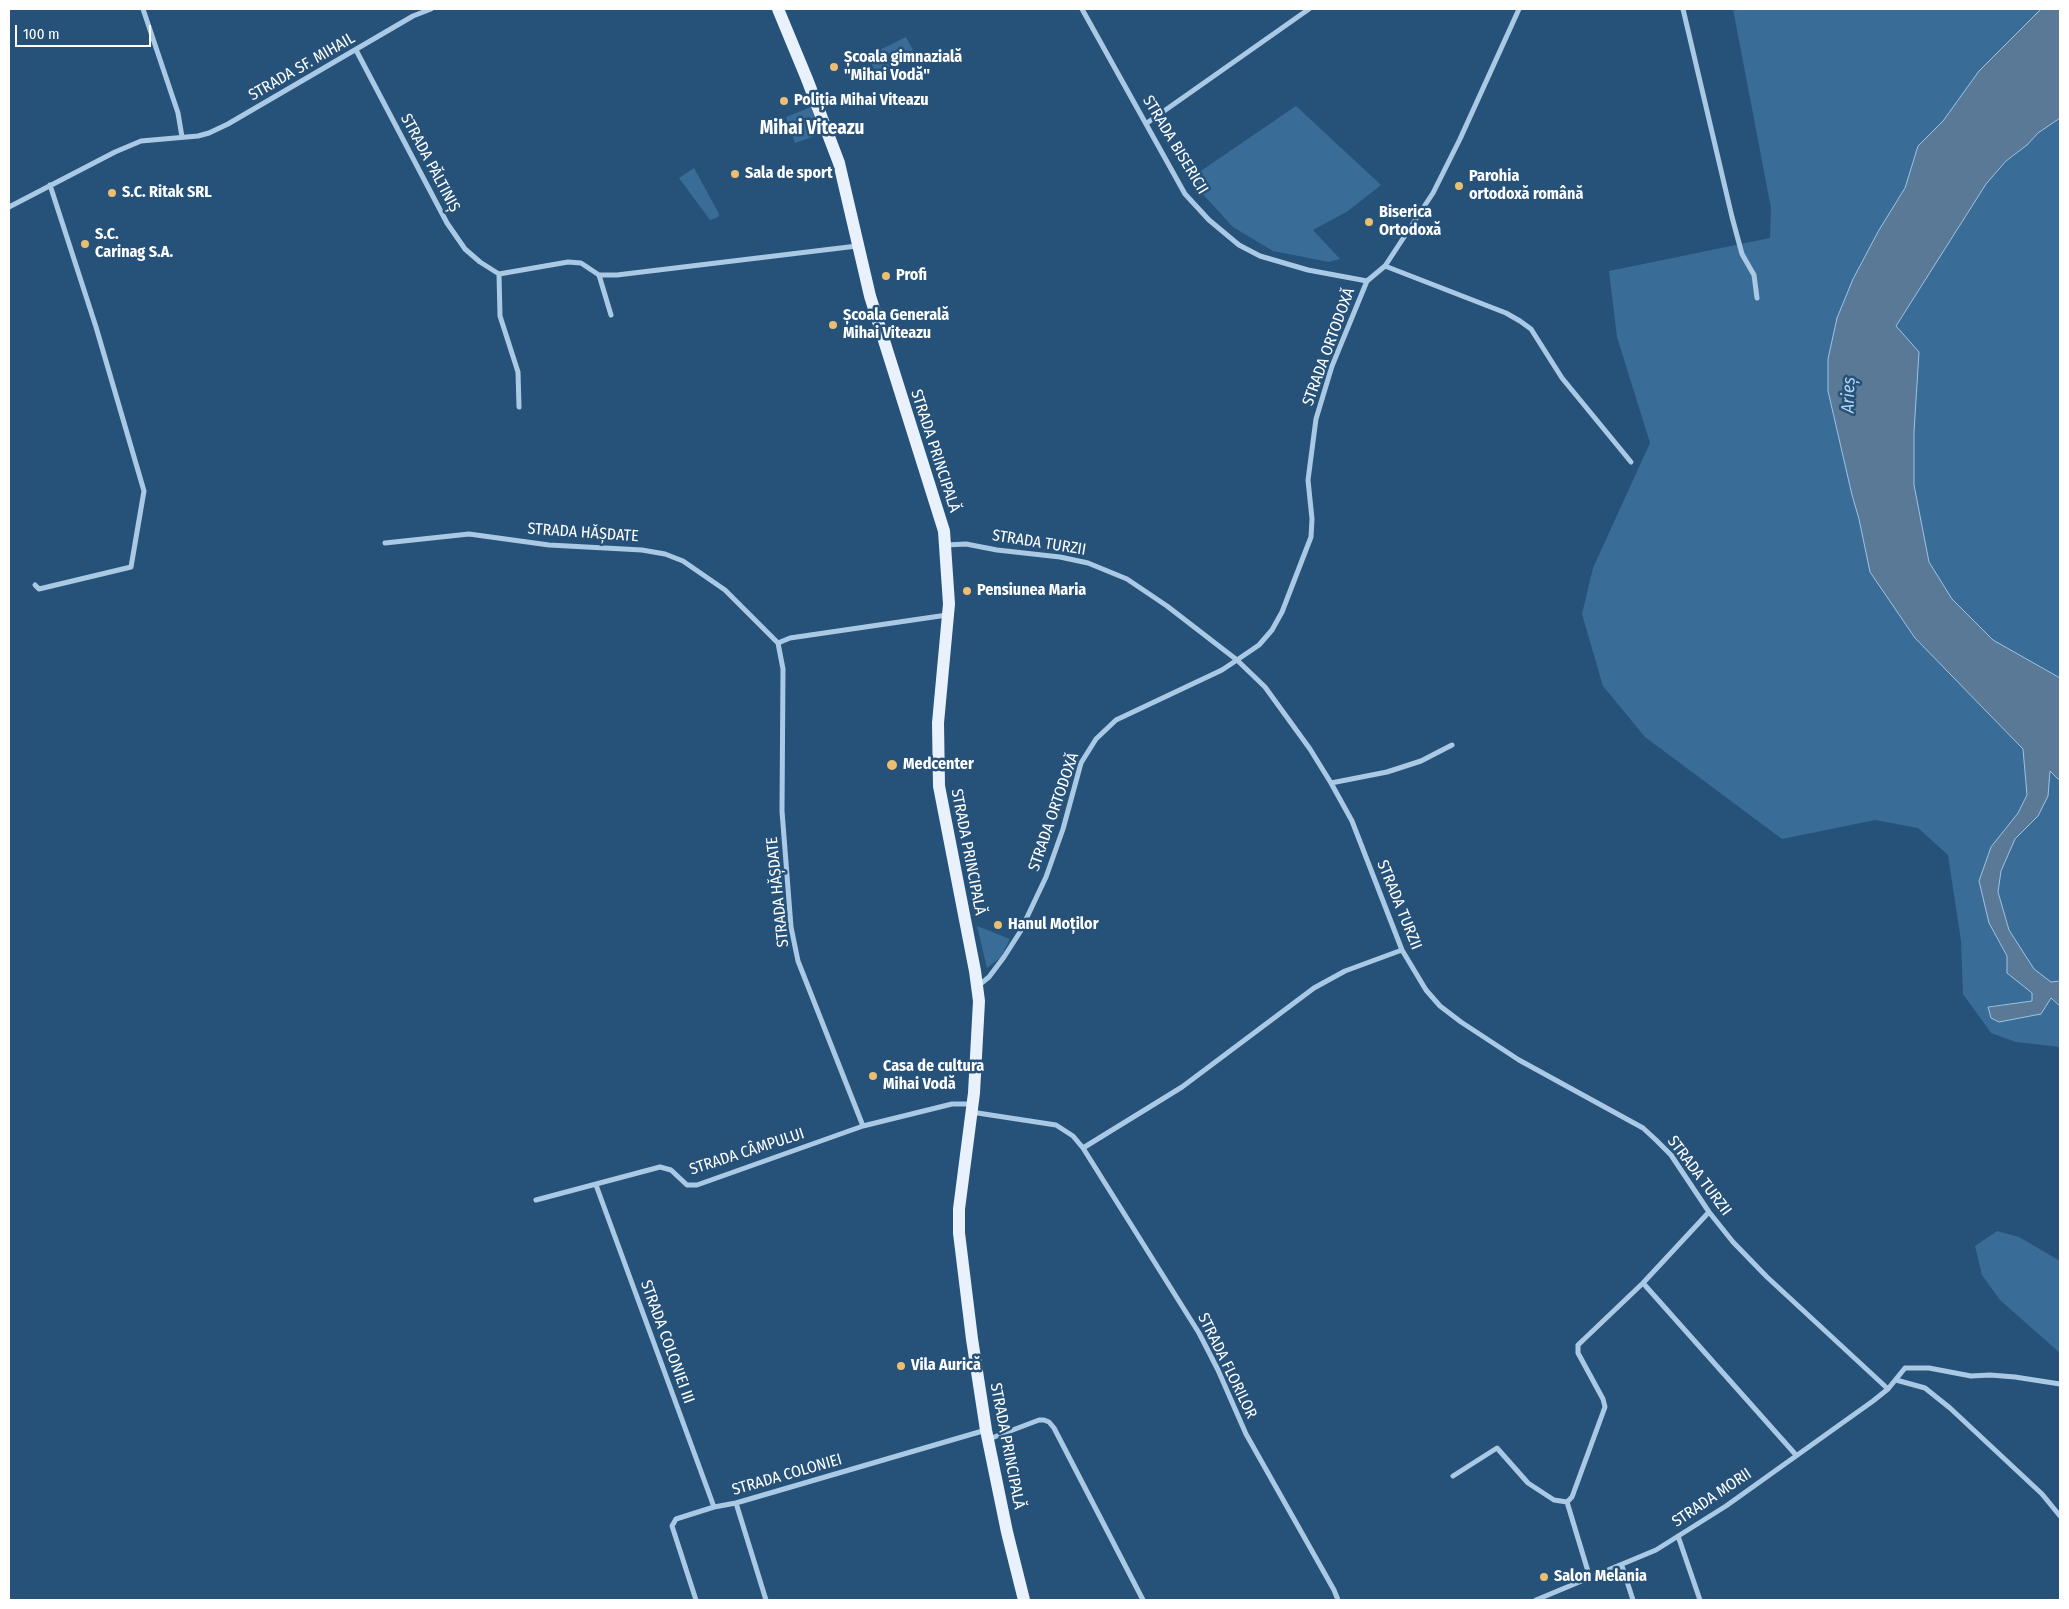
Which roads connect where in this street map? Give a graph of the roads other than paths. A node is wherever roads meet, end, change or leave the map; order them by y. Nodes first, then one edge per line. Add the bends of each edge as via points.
1 (143, 9) edge
2 (431, 9) edge
3 (778, 9) edge
4 (1082, 9) edge
5 (1308, 9) edge
6 (1519, 9) edge
7 (1683, 9) edge
8 (356, 50) junction
9 (1147, 123) junction
10 (182, 137) junction
11 (50, 186) junction
12 (9, 207) edge
13 (857, 246) junction
14 (1385, 266) junction
15 (499, 274) junction
16 (599, 275) junction
17 (1367, 281) junction
18 (1757, 298) dead end
19 (610, 315) dead end
20 (519, 407) dead end
21 (1631, 462) dead end
22 (385, 543) dead end
23 (946, 545) junction
24 (35, 585) dead end
25 (949, 615) junction
26 (778, 643) junction
27 (1236, 660) junction
28 (1452, 745) dead end
29 (1331, 783) junction
30 (1402, 950) junction
31 (977, 986) junction
32 (972, 1108) junction
33 (863, 1126) junction
34 (1083, 1148) junction
35 (596, 1185) junction
36 (536, 1200) dead end
37 (1709, 1212) junction
38 (1643, 1282) junction
39 (1896, 1380) junction
40 (2060, 1384) edge
41 (1888, 1389) junction
42 (987, 1435) junction
43 (1796, 1455) junction
44 (1454, 1476) dead end
45 (736, 1502) junction
46 (1567, 1502) junction
47 (714, 1507) junction
48 (2060, 1516) edge
49 (1678, 1536) junction
50 (1622, 1566) junction
51 (1590, 1578) junction
52 (696, 1600) edge
53 (766, 1600) edge
54 (1024, 1600) edge
55 (1143, 1600) edge
56 (1338, 1600) edge
57 (1536, 1600) edge
58 (1633, 1600) edge
59 (1700, 1600) edge

1 - 10 street via 178,113
2 - 8 street, STRADA SF. MIHAIL
3 - 13 main road, STRADA PRINCIPALĂ via 839,163
4 - 9 street, STRADA BISERICII
5 - 9 street
6 - 14 street, STRADA ORTODOXĂ via 1433,193
7 - 18 street via 1732,217 1742,254 1754,275
8 - 10 street, STRADA SF. MIHAIL via 228,124 209,133
8 - 15 street, STRADA PĂLTINIȘ via 447,223 465,249
9 - 17 street, STRADA BISERICII via 1185,194 1239,245 1260,256 1308,270
10 - 11 street, STRADA SF. MIHAIL via 141,141
11 - 12 street, STRADA SF. MIHAIL
11 - 24 street via 144,491 131,567 39,589
13 - 16 street
13 - 23 main road, STRADA PRINCIPALĂ
14 - 17 street, STRADA ORTODOXĂ
14 - 21 street via 1506,313 1526,325 1562,378
15 - 16 street via 568,262 581,263
15 - 20 street via 500,316 518,372
16 - 19 street
17 - 27 street, STRADA ORTODOXĂ via 1332,366 1316,419 1308,480 1311,537 1272,630 1259,645
22 - 26 street, STRADA HĂȘDATE via 469,534 549,545 666,554 683,561 725,590
23 - 25 main road, STRADA PRINCIPALĂ
23 - 27 street, STRADA TURZII via 966,544 1088,563 1127,579
25 - 26 street via 790,638
25 - 31 main road, STRADA PRINCIPALĂ via 938,723 939,786
26 - 33 street, STRADA HĂȘDATE via 783,670 782,811 791,928 798,960
27 - 29 street, STRADA TURZII via 1265,687
27 - 31 street, STRADA ORTODOXĂ via 1222,670 1116,720 1096,739 1081,764 1046,877 1020,932 989,976
28 - 29 street via 1422,761 1387,772
29 - 30 street, STRADA TURZII via 1352,821
30 - 34 street via 1345,971 1314,988 1182,1087
30 - 37 street, STRADA TURZII via 1426,990 1461,1022 1519,1060 1642,1128 1671,1155
31 - 32 main road, STRADA PRINCIPALĂ via 979,1020
32 - 33 street, STRADA CÂMPULUI via 952,1104
32 - 34 street, STRADA FLORILOR via 1056,1125 1073,1136
32 - 42 main road, STRADA PRINCIPALĂ via 959,1233
33 - 35 street, STRADA CÂMPULUI via 696,1185 687,1186 671,1170 660,1167
34 - 56 street, STRADA FLORILOR via 1199,1333 1246,1434
35 - 36 street, STRADA CÂMPULUI
35 - 47 street, STRADA COLONIEI III
37 - 38 street
37 - 41 street, STRADA TURZII via 1766,1277
38 - 43 street
38 - 46 street via 1578,1345 1578,1353 1605,1407
39 - 40 street, STRADA MORII via 1905,1368 1929,1368 1971,1376 2015,1377
39 - 41 street, STRADA MORII
39 - 48 street via 1926,1388 2042,1494
41 - 43 street, STRADA MORII
42 - 45 street, STRADA COLONIEI
42 - 54 main road, STRADA PRINCIPALĂ
42 - 55 street, STRADA COLONIEI via 1039,1420 1049,1422
43 - 49 street, STRADA MORII
44 - 46 street via 1497,1448 1528,1484 1554,1500
45 - 47 street, STRADA COLONIEI
45 - 53 street
46 - 51 street
47 - 52 street, STRADA COLONIEI via 676,1519 672,1526
49 - 50 street, STRADA MORII
49 - 59 street
50 - 51 street, STRADA MORII
50 - 58 street
51 - 57 street, STRADA MORII

